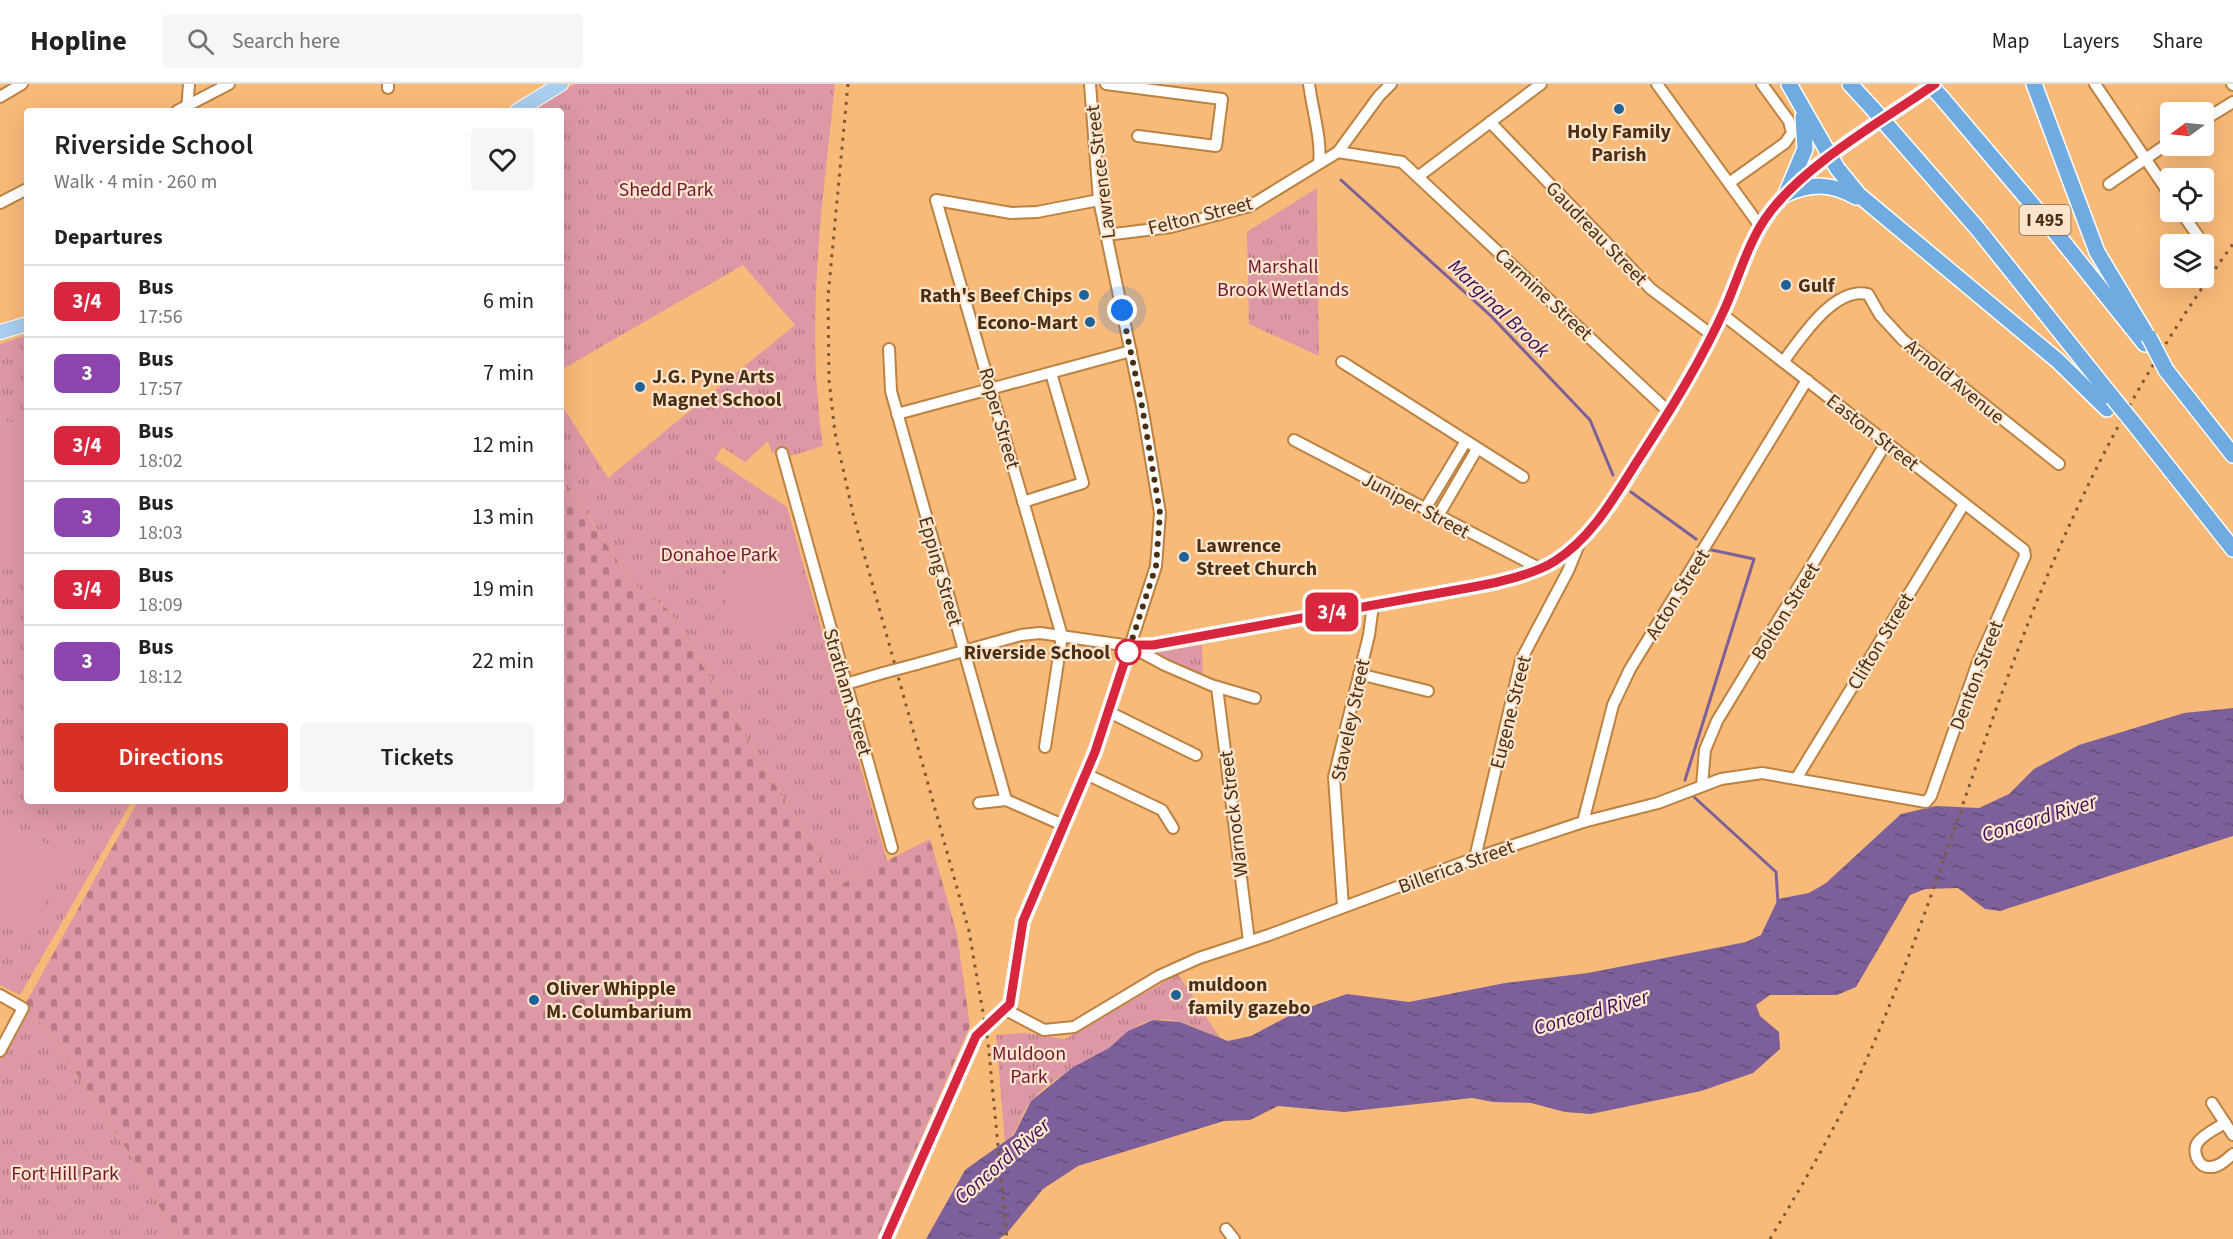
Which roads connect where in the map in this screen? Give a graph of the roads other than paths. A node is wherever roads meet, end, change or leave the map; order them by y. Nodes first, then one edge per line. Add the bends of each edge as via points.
1 (22, 84) edge
2 (189, 84) edge
3 (229, 84) edge
4 (561, 84) edge
5 (1090, 84) edge
6 (1106, 84) edge
7 (1309, 84) edge
8 (1391, 84) edge
9 (1541, 84) edge
10 (1657, 84) edge
11 (1762, 84) edge
12 (1789, 84) edge
13 (1850, 84) edge
14 (1929, 84) edge
15 (2034, 84) edge
16 (2094, 84) edge
17 (1939, 91) edge
18 (0, 96) edge
19 (1796, 98) junction
20 (2233, 102) edge
21 (188, 108) edge
22 (522, 108) edge
23 (2214, 114) edge
24 (1490, 122) junction
25 (1138, 136) dead end
26 (2160, 149) edge
27 (1338, 152) junction
28 (1832, 156) junction
29 (2146, 159) junction
30 (1319, 162) junction
31 (1419, 176) junction
32 (2160, 180) edge
33 (1729, 183) junction
34 (2109, 184) dead end
35 (24, 191) edge
36 (1786, 194) junction
37 (1099, 200) junction
38 (0, 203) edge
39 (1870, 205) junction
40 (1760, 226) junction
41 (1106, 235) junction
42 (1722, 314) junction
43 (24, 325) edge
44 (0, 332) edge
45 (1712, 335) junction
46 (2147, 340) junction
47 (889, 349) dead end
48 (1131, 351) junction
49 (1342, 362) dead end
50 (1783, 362) junction
51 (1051, 373) junction
52 (1807, 380) junction
53 (993, 389) junction
54 (2110, 404) junction
55 (1669, 412) junction
56 (897, 414) junction
57 (1294, 440) dead end
58 (1466, 441) junction
59 (1886, 443) junction
60 (1477, 449) junction
61 (782, 453) dead end
62 (2233, 455) edge
63 (2059, 464) dead end
64 (1523, 477) dead end
65 (1023, 502) junction
66 (1964, 504) junction
67 (1425, 509) junction
68 (1438, 516) junction
69 (1580, 541) junction
70 (2233, 549) edge
71 (2024, 551) joint
72 (1539, 568) junction
73 (1373, 605) junction
74 (1062, 636) junction
75 (1130, 645) junction
76 (964, 651) junction
77 (1359, 674) junction
78 (846, 684) junction
79 (1217, 687) junction
80 (1428, 691) dead end
81 (1255, 698) dead end
82 (1108, 712) junction
83 (1045, 747) dead end
84 (1196, 755) dead end
85 (1086, 774) junction
86 (1796, 779) junction
87 (1702, 785) junction
88 (1928, 799) joint
89 (1006, 800) junction
90 (979, 803) dead end
91 (1583, 822) junction
92 (1063, 825) junction
93 (1173, 828) dead end
94 (892, 848) dead end
95 (1475, 858) junction
96 (1343, 907) junction
97 (1249, 941) junction
98 (0, 995) edge
99 (1006, 1010) junction
100 (0, 1051) edge
101 (2212, 1103) dead end
102 (2225, 1123) junction
103 (2233, 1135) edge
104 (2233, 1154) edge
105 (1226, 1229) dead end
106 (886, 1239) edge
107 (1234, 1239) edge

1 - 18 street
2 - 21 street
3 - 21 street
4 - 22 main road
5 - 37 street, Lawrence Street
6 - 25 street via 1222,99 1216,146
7 - 30 street via 1314,126 1321,146
8 - 27 street, Felton Street
9 - 24 street
10 - 33 street
11 - 33 street via 1789,121 1792,133 1785,143
12 - 19 highway
13 - 54 highway, I 495, bridge via 1977,228
14 - 17 highway, I 495, bridge
15 - 46 highway via 2097,252
16 - 29 street
17 - 28 main road
17 - 46 highway, I 495
19 - 28 highway
19 - 36 highway via 1803,118 1804,148
20 - 23 street
24 - 31 street
24 - 45 street, Gaudreau Street via 1651,289
26 - 29 street
27 - 30 street, Felton Street
27 - 31 street, Carmine Street via 1402,162
28 - 36 main road
28 - 39 highway via 1844,179
29 - 32 street
29 - 34 street
30 - 41 street, Felton Street via 1250,206 1171,227
31 - 55 street, Carmine Street
33 - 40 street
35 - 38 street
36 - 39 highway via 1827,184
36 - 40 main road
37 - 41 street, Lawrence Street
37 - 53 street, Roper Street via 1011,213 936,200
39 - 54 highway
40 - 42 main road
41 - 48 street, Lawrence Street
42 - 45 main road
42 - 50 street, Easton Street
43 - 44 main road
45 - 55 main road
46 - 62 highway, I 495, bridge
47 - 56 street, Epping Street via 888,378
48 - 51 street
48 - 75 street, Lawrence Street via 1154,475 1160,532 1156,566
49 - 58 street
50 - 52 street, Easton Street
50 - 63 street, Arnold Avenue via 1816,317 1849,294 1868,294 1880,315 1903,340
51 - 53 street
51 - 65 street via 1083,483
52 - 59 street, Easton Street
52 - 91 street, Acton Street via 1630,669 1613,705
53 - 56 street
53 - 65 street, Roper Street
54 - 70 highway, I 495, bridge via 2135,425
55 - 69 main road via 1602,515
56 - 76 street, Epping Street
57 - 67 street, Juniper Street
58 - 60 street
58 - 67 street
59 - 66 street, Easton Street
59 - 87 street, Bolton Street via 1717,721 1705,750
60 - 64 street
60 - 68 street
61 - 78 street, Stratham Street
65 - 74 street, Roper Street
66 - 71 street, Easton Street
66 - 86 street, Clifton Street
67 - 68 street, Juniper Street
68 - 72 street, Juniper Street
69 - 72 main road via 1554,562
69 - 95 street, Eugene Street via 1521,660
71 - 88 street, Denton Street
72 - 73 main road via 1506,581
73 - 75 main road via 1153,645
73 - 77 street, Staveley Street
74 - 75 street
74 - 76 street via 1030,633
74 - 83 street
75 - 79 street
75 - 82 main road, Lawrence Street
76 - 78 street, bridge
76 - 89 street, Epping Street
77 - 80 street
77 - 96 street, Staveley Street via 1334,777
78 - 94 street, Stratham Street
79 - 81 street
79 - 97 street, Warnock Street
82 - 84 street
82 - 85 main road, Lawrence Street
85 - 92 main road, Lawrence Street
85 - 93 street via 1162,810
86 - 87 street, Billerica Street via 1744,774
86 - 88 street, Billerica Street via 1915,801
87 - 91 street, Billerica Street via 1658,803
89 - 90 street
89 - 92 street
91 - 95 street, Billerica Street
92 - 99 main road, Lawrence Street via 1023,921 1013,996
95 - 96 street, Billerica Street
96 - 97 street, Billerica Street
97 - 99 street, Billerica Street via 1180,966 1064,1030 1035,1028
98 - 100 street via 23,1008
99 - 106 main road via 976,1036
101 - 102 street
102 - 103 street
102 - 104 street via 2198,1142 2194,1150 2209,1168
105 - 107 street

